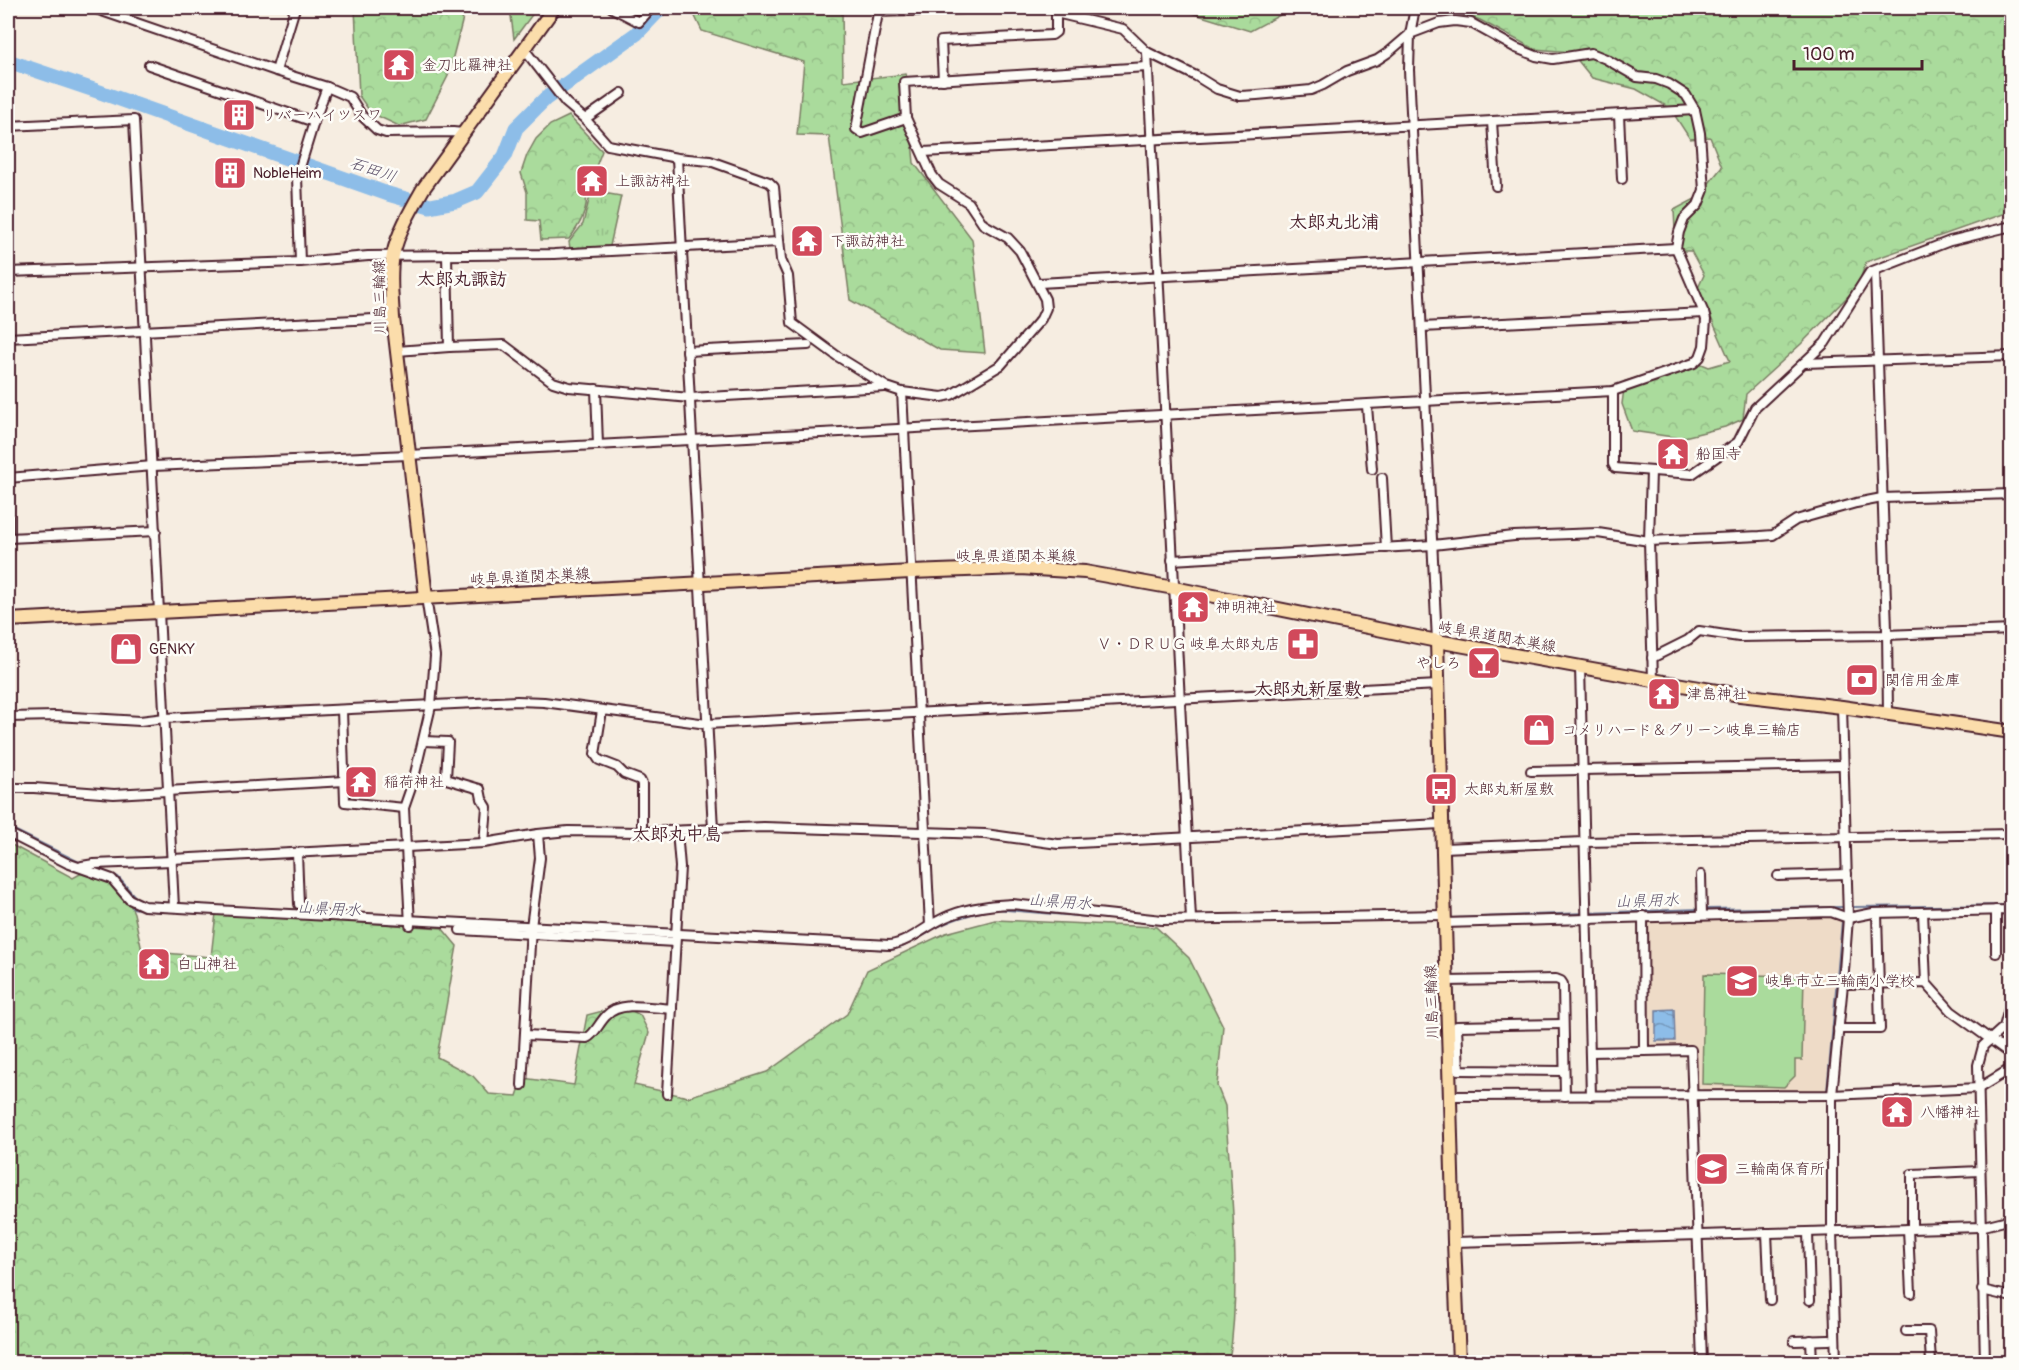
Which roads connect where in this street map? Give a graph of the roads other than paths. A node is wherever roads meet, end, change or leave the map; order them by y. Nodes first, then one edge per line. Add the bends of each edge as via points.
1 (93, 8) edge
2 (295, 8) edge
3 (554, 8) edge
4 (612, 8) edge
5 (651, 8) edge
6 (994, 8) edge
7 (1415, 8) edge
8 (879, 10) edge
9 (1056, 10) edge
10 (1410, 34) junction
11 (524, 50) junction
12 (1147, 52) junction
13 (149, 65) dead end
14 (1147, 67) junction
15 (276, 71) junction
16 (943, 80) junction
17 (327, 87) junction
18 (622, 93) dead end
19 (1695, 110) junction
20 (1619, 115) junction
21 (906, 118) junction
22 (585, 119) junction
23 (314, 122) junction
24 (1492, 122) junction
25 (1412, 125) junction
26 (8, 126) edge
27 (463, 133) junction
28 (1150, 139) junction
29 (923, 152) junction
30 (677, 158) junction
31 (1622, 179) dead end
32 (1496, 186) dead end
33 (2012, 226) edge
34 (779, 242) junction
35 (681, 247) junction
36 (1676, 248) junction
37 (447, 255) junction
38 (393, 256) junction
39 (300, 262) junction
40 (1419, 263) junction
41 (141, 267) junction
42 (1875, 271) junction
43 (8, 272) edge
44 (1158, 277) junction
45 (1039, 284) junction
46 (1704, 313) junction
47 (393, 318) junction
48 (1422, 327) junction
49 (144, 330) junction
50 (8, 338) edge
51 (808, 345) dead end
52 (448, 347) junction
53 (397, 351) junction
54 (687, 351) junction
55 (2012, 356) edge
56 (1877, 361) junction
57 (1804, 363) junction
58 (886, 387) junction
59 (596, 389) junction
60 (1613, 391) junction
61 (902, 392) junction
62 (690, 398) junction
63 (1426, 403) junction
64 (1367, 406) junction
65 (1166, 416) junction
66 (904, 429) junction
67 (692, 440) junction
68 (598, 445) junction
69 (408, 455) junction
70 (153, 466) junction
71 (1372, 469) dead end
72 (1651, 471) junction
73 (8, 478) edge
74 (1382, 478) dead end
75 (2012, 494) edge
76 (1882, 498) junction
77 (8, 510) edge
78 (156, 531) junction
79 (8, 538) edge
80 (1649, 541) junction
81 (1433, 545) junction
82 (1386, 548) junction
83 (1172, 560) junction
84 (911, 572) junction
85 (700, 583) junction
86 (1173, 588) junction
87 (426, 597) junction
88 (160, 613) junction
89 (8, 620) edge
90 (2012, 630) edge
91 (1886, 635) junction
92 (1437, 641) junction
93 (1652, 658) junction
94 (1580, 667) junction
95 (1653, 680) junction
96 (1437, 685) junction
97 (1180, 699) junction
98 (431, 706) junction
99 (1842, 707) junction
100 (342, 710) junction
101 (602, 711) junction
102 (919, 712) junction
103 (1888, 714) junction
104 (8, 717) edge
105 (165, 718) junction
106 (707, 724) junction
107 (2012, 732) edge
108 (424, 741) junction
109 (1843, 765) junction
110 (1581, 770) junction
111 (1531, 771) dead end
112 (345, 781) junction
113 (8, 788) edge
114 (169, 791) junction
115 (404, 808) junction
116 (1441, 824) junction
117 (713, 829) junction
118 (677, 831) junction
119 (642, 832) junction
120 (925, 832) junction
121 (8, 833) edge
122 (538, 834) junction
123 (2012, 834) edge
124 (1188, 837) junction
125 (1846, 838) junction
126 (1584, 842) junction
127 (484, 843) junction
128 (406, 848) junction
129 (1443, 849) junction
130 (297, 853) junction
131 (172, 860) junction
132 (81, 867) junction
133 (1847, 874) junction
134 (1701, 875) dead end
135 (1778, 876) dead end
136 (299, 903) dead end
137 (174, 907) junction
138 (1996, 910) junction
139 (2012, 910) edge
140 (1923, 912) junction
141 (1877, 913) junction
142 (1586, 914) junction
143 (1702, 915) junction
144 (1643, 916) junction
145 (1848, 918) junction
146 (1191, 919) junction
147 (1444, 919) junction
148 (410, 922) junction
149 (930, 925) junction
150 (460, 930) dead end
151 (531, 930) junction
152 (676, 938) junction
153 (1996, 954) dead end
154 (1446, 981) junction
155 (1926, 982) junction
156 (1879, 983) junction
157 (1844, 984) junction
158 (2012, 998) edge
159 (672, 1009) junction
160 (1563, 1024) junction
161 (1838, 1029) junction
162 (525, 1035) junction
163 (1990, 1040) junction
164 (1644, 1051) junction
165 (1590, 1052) junction
166 (2012, 1054) edge
167 (2012, 1068) edge
168 (1564, 1071) junction
169 (522, 1085) dead end
170 (1979, 1088) junction
171 (667, 1094) dead end
172 (1691, 1095) junction
173 (1832, 1095) junction
174 (1450, 1096) junction
175 (1565, 1096) junction
176 (1591, 1096) junction
177 (1980, 1171) junction
178 (2012, 1219) edge
179 (1980, 1227) junction
180 (1910, 1228) junction
181 (1832, 1231) junction
182 (1808, 1232) junction
183 (1767, 1233) junction
184 (1697, 1234) junction
185 (1454, 1242) junction
186 (1982, 1290) junction
187 (1911, 1293) dead end
188 (2012, 1297) edge
189 (1770, 1300) dead end
190 (1810, 1300) dead end
191 (1906, 1331) dead end
192 (1812, 1340) junction
193 (1829, 1340) dead end
194 (1794, 1341) dead end
195 (1459, 1362) edge
196 (1702, 1362) edge
197 (1812, 1362) edge
198 (1836, 1362) edge
199 (1931, 1362) edge
200 (1985, 1362) edge

1 - 15 street
2 - 15 street
3 - 11 main road, 川島三輪線
4 - 5 street via 639,22
6 - 8 street
7 - 10 street
8 - 21 street via 856,129 862,133
9 - 12 street via 1123,29
9 - 16 street via 1056,32 1052,35 941,41
10 - 12 street via 1377,60 1347,71 1323,86 1257,95 1240,96 1217,89
10 - 19 street via 1439,23 1471,22 1536,56 1591,53 1637,77 1669,84 1686,95
10 - 25 street
11 - 22 street
11 - 27 main road, 川島三輪線
12 - 14 street
13 - 23 street
14 - 16 street
14 - 28 street
15 - 17 street
16 - 21 street via 904,82
17 - 23 street
17 - 27 street via 350,97 362,116 386,134
18 - 22 street
19 - 20 street
19 - 36 street via 1704,190 1698,206 1684,219
20 - 24 street
20 - 31 street
21 - 29 street
22 - 30 street via 608,145
23 - 39 street via 297,177
24 - 25 street
24 - 32 street
25 - 28 street
25 - 40 street
26 - 41 street via 134,120
27 - 38 main road, 川島三輪線 via 423,189
28 - 29 street
28 - 44 street
29 - 45 street via 939,184 969,203 983,224 1014,245
30 - 34 street via 710,160 769,182 774,187
30 - 35 street
33 - 42 street via 1950,241
34 - 35 street
34 - 58 street via 788,276 792,323
35 - 37 street
35 - 54 street
36 - 40 street
36 - 46 street
37 - 38 street
37 - 52 street
38 - 39 street
38 - 47 main road, 川島三輪線
39 - 41 street
40 - 44 street
40 - 48 street
41 - 43 street
41 - 49 street
42 - 56 street
42 - 57 street via 1825,343
44 - 45 street
44 - 65 street
45 - 61 street via 1046,309 1001,365 951,395
46 - 48 street
46 - 60 street via 1704,346 1694,363
47 - 49 street
47 - 53 main road, 川島三輪線
48 - 63 street
49 - 50 street
49 - 70 street
51 - 54 street
52 - 53 street
52 - 59 street via 504,345 553,382
53 - 69 main road, 川島三輪線
54 - 62 street
55 - 56 street
56 - 57 street
56 - 76 street
57 - 72 street via 1755,408 1738,442 1692,474
58 - 61 street
58 - 62 street
59 - 62 street
59 - 68 street
60 - 63 street
60 - 72 street via 1613,464 1615,468
61 - 66 street
62 - 67 street
63 - 64 street
63 - 81 street
64 - 65 street
64 - 71 street
65 - 66 street
65 - 83 street
66 - 67 street
66 - 84 street
67 - 68 street
67 - 85 street
68 - 69 street
69 - 70 street
69 - 87 main road, 川島三輪線
70 - 73 street
70 - 78 street
72 - 80 street
74 - 82 street
75 - 76 street
76 - 80 street via 1796,520 1773,535
76 - 91 street
77 - 79 street
78 - 79 street
78 - 88 street
80 - 81 street via 1598,533 1514,536
80 - 93 street
81 - 82 street
81 - 92 street
82 - 83 street
83 - 86 street
84 - 85 main road, 岐阜県道関本巣線
84 - 86 main road, 岐阜県道関本巣線 via 1060,569
84 - 102 street
85 - 87 main road, 岐阜県道関本巣線
85 - 106 street
86 - 92 main road, 岐阜県道関本巣線
86 - 97 street
87 - 88 main road, 岐阜県道関本巣線
87 - 98 street via 435,656
88 - 89 main road, 岐阜県道関本巣線
88 - 105 street
90 - 91 street
91 - 93 street via 1739,637 1699,631
91 - 103 street
92 - 94 main road, 岐阜県道関本巣線
92 - 96 main road, 川島三輪線
93 - 95 street
94 - 95 main road, 岐阜県道関本巣線
94 - 110 street
95 - 99 main road, 岐阜県道関本巣線
96 - 97 street
96 - 116 main road, 川島三輪線
97 - 102 street
97 - 124 street
98 - 100 street
98 - 101 street via 518,701
98 - 108 street
99 - 103 main road, 岐阜県道関本巣線
99 - 109 street
100 - 105 street
100 - 112 street
101 - 106 street
101 - 119 street via 595,754 599,760 640,780
102 - 106 street
102 - 120 street
103 - 107 main road, 岐阜県道関本巣線
104 - 105 street via 140,721
105 - 114 street
106 - 117 street
108 - 115 street
108 - 127 street via 448,742 446,779 480,789 487,807
109 - 110 street
109 - 125 street
110 - 111 street
110 - 126 street
112 - 114 street
112 - 115 street via 345,802
113 - 114 street via 114,794
114 - 131 street
115 - 128 street
116 - 124 street
116 - 129 main road, 川島三輪線
117 - 118 street
117 - 120 street
118 - 119 street
118 - 152 street via 680,867
119 - 122 street
120 - 124 street via 985,834 1058,844
120 - 149 street
121 - 132 street
122 - 127 street
122 - 151 street via 540,858
123 - 125 street
124 - 146 street
125 - 126 street
125 - 133 street
126 - 129 street
126 - 142 street
127 - 128 street
128 - 130 street
128 - 148 street
129 - 147 main road, 川島三輪線
130 - 131 street
130 - 136 street
131 - 132 street
131 - 137 street
132 - 137 street via 112,879 136,903
133 - 135 street
133 - 145 street
134 - 143 street
137 - 148 street
138 - 139 street
138 - 140 street
138 - 153 street
140 - 141 street
140 - 155 street
141 - 145 street
141 - 156 street
142 - 144 street
142 - 147 street
142 - 165 street
143 - 144 street
143 - 145 street via 1831,912
144 - 164 street
145 - 157 street
146 - 147 street
146 - 149 street via 1132,918 1012,904 982,906
147 - 154 main road, 川島三輪線
148 - 151 street
149 - 152 street via 900,944 890,945
150 - 151 street
151 - 152 street
151 - 162 street
152 - 159 street
154 - 160 street via 1556,979 1561,981
154 - 174 main road, 川島三輪線
155 - 156 street
155 - 163 street via 1951,1011
156 - 157 street
156 - 161 street via 1880,1029
157 - 161 street
158 - 163 street via 2004,1027
159 - 162 street via 616,1009 587,1038
159 - 171 street
160 - 168 street
160 - 168 street via 1457,1026 1459,1070
161 - 173 street
162 - 169 street
163 - 166 street
163 - 170 street via 1983,1046 1978,1065
164 - 165 street
164 - 172 street via 1691,1050
165 - 176 street
167 - 170 street
168 - 175 street
170 - 173 street
170 - 177 street
172 - 173 street
172 - 176 street
172 - 184 street
173 - 181 street
174 - 175 street
174 - 185 main road, 川島三輪線
175 - 176 street
177 - 179 street
177 - 180 street via 1912,1174
178 - 179 street
179 - 180 street
179 - 186 street
180 - 181 street
180 - 187 street
181 - 182 street
181 - 198 street
182 - 183 street
182 - 190 street
183 - 184 street
183 - 189 street
184 - 185 street
184 - 196 street
185 - 195 main road, 川島三輪線
186 - 188 street
186 - 200 street
191 - 199 street via 1929,1331
192 - 193 street
192 - 194 street
192 - 197 street

